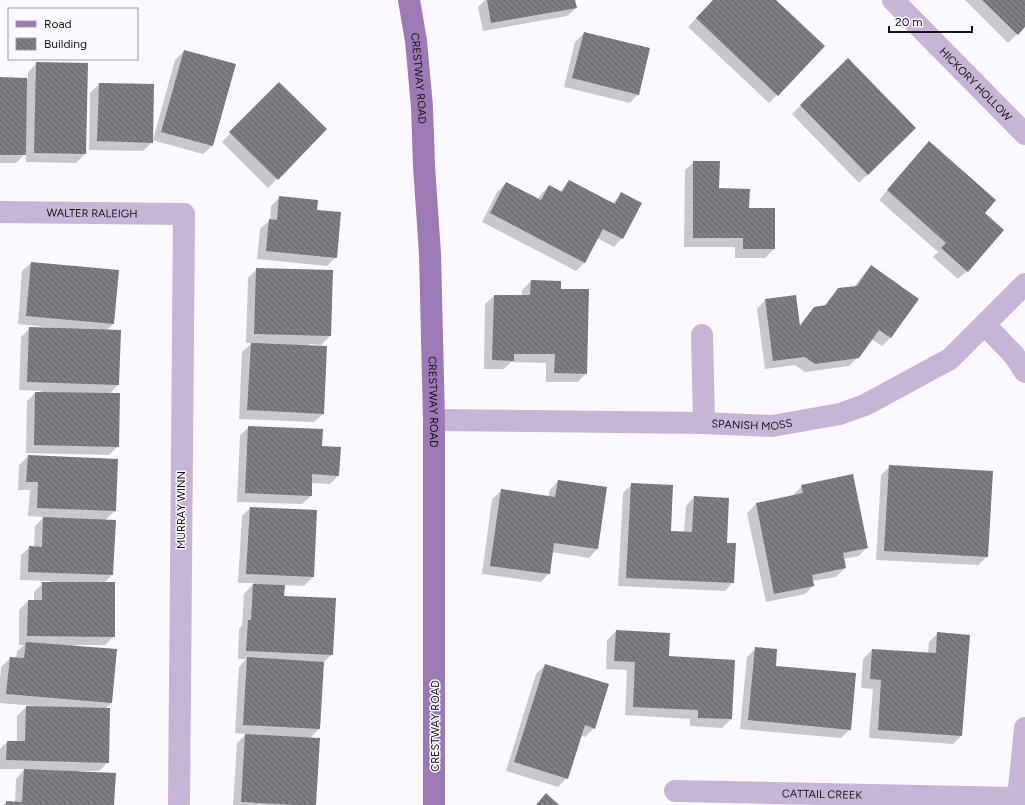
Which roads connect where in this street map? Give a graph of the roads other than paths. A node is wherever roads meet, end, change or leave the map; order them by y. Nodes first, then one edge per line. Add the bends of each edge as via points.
1 (409, 0) edge
2 (893, 0) edge
3 (1025, 134) edge
4 (0, 212) edge
5 (184, 214) joint
6 (1025, 284) edge
7 (985, 325) junction
8 (702, 334) dead end
9 (1025, 372) edge
10 (434, 420) junction
11 (704, 423) junction
12 (1025, 728) edge
13 (675, 791) dead end
14 (1018, 802) edge
15 (179, 805) edge
16 (434, 805) edge

1 - 10 main road, CRESTWAY ROAD via 416,41 422,107 430,254
2 - 3 street, HICKORY HOLLOW
4 - 5 street, WALTER RALEIGH
5 - 15 street, MURRAY WINN
6 - 7 street, SPANISH MOSS
7 - 9 street via 1014,355
7 - 11 street, SPANISH MOSS via 950,359 865,404 840,414 772,426
8 - 11 street
10 - 11 street, SPANISH MOSS
10 - 16 main road, CRESTWAY ROAD
12 - 14 street
13 - 14 street, CATTAIL CREEK

